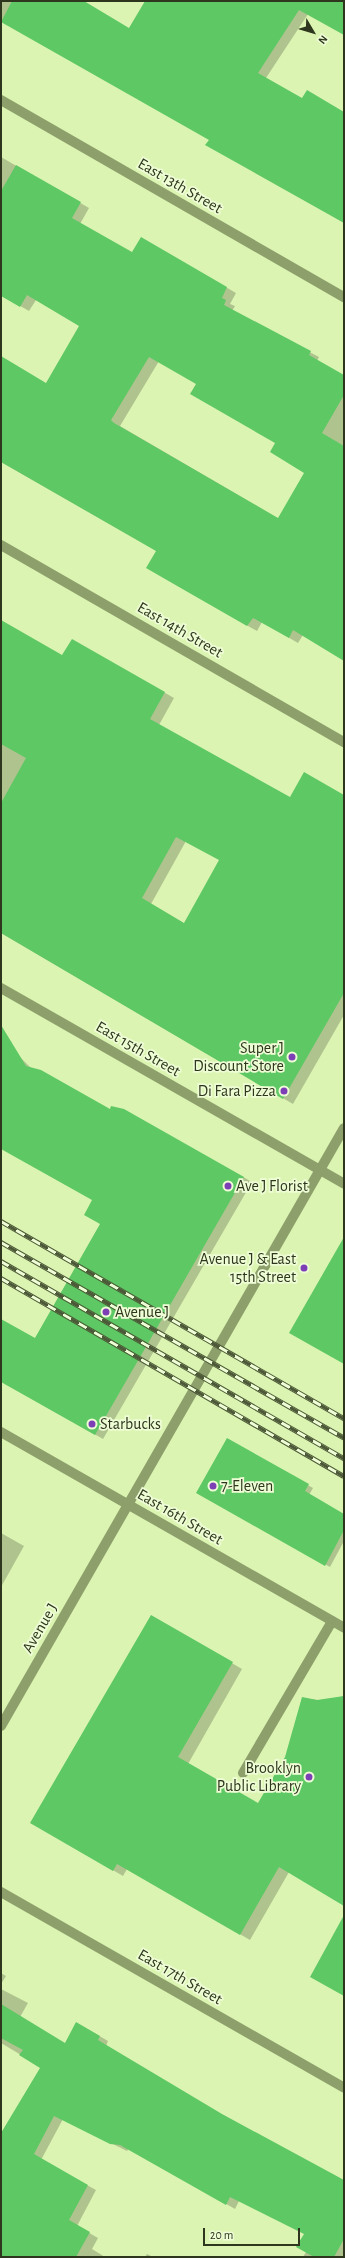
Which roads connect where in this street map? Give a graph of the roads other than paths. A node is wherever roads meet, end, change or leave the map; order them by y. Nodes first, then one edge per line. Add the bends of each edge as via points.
1 (1, 100) edge
2 (344, 297) edge
3 (1, 545) edge
4 (344, 742) edge
5 (1, 988) edge
6 (344, 1128) edge
7 (320, 1170) junction
8 (344, 1184) edge
9 (1, 1432) edge
10 (128, 1504) junction
11 (332, 1621) junction
12 (344, 1628) edge
13 (1, 1726) edge
14 (243, 1774) dead end
15 (1, 1892) edge
16 (344, 2088) edge

1 - 2 street, East 13th Street
3 - 4 street, East 14th Street
5 - 7 street, East 15th Street
6 - 7 street, Avenue J
7 - 8 street, East 15th Street
7 - 10 street, Avenue J
9 - 10 street, East 16th Street
10 - 11 street, East 16th Street
10 - 13 street, Avenue J
11 - 12 street, East 16th Street
11 - 14 street
15 - 16 street, East 17th Street

